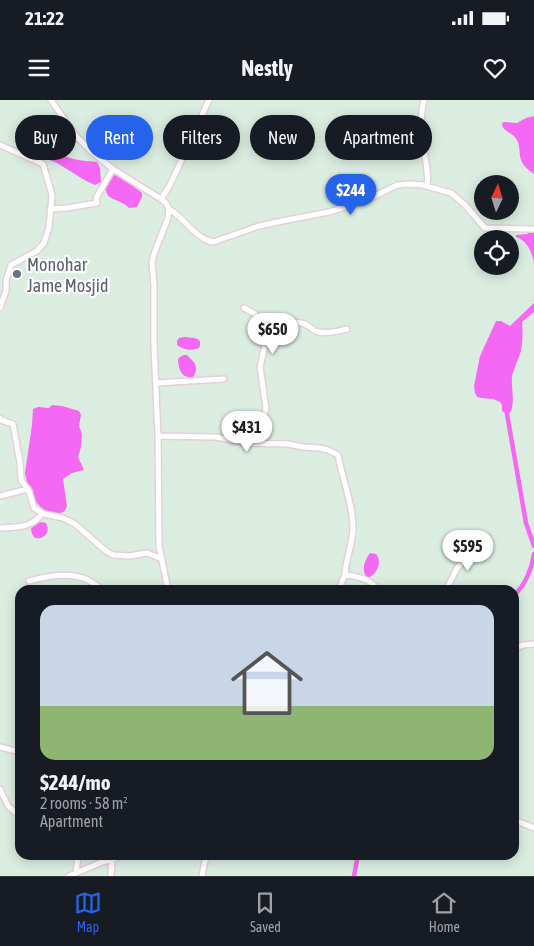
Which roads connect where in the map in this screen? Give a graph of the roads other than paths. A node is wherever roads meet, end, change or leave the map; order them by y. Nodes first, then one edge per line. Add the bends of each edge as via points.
1 (50, 100) edge
2 (209, 100) edge
3 (424, 100) edge
4 (0, 145) edge
5 (113, 168) junction
6 (427, 186) junction
7 (161, 199) junction
8 (50, 209) junction
9 (169, 209) junction
10 (534, 229) edge
11 (0, 308) edge
12 (244, 308) dead end
13 (347, 329) dead end
14 (266, 335) junction
15 (224, 379) dead end
16 (156, 383) junction
17 (0, 418) edge
18 (158, 436) junction
19 (262, 443) junction
20 (28, 490) junction
21 (0, 496) edge
22 (42, 513) junction
23 (0, 528) edge
24 (477, 546) dead end
25 (160, 558) junction
26 (345, 574) junction
27 (29, 581) dead end
28 (96, 585) edge
29 (167, 585) edge
30 (341, 585) edge
31 (374, 585) edge
32 (448, 585) edge
33 (534, 644) edge
34 (519, 647) edge
35 (0, 747) edge
36 (15, 751) edge
37 (0, 788) edge
38 (15, 812) edge
39 (519, 822) edge
40 (534, 828) edge
41 (77, 860) edge
42 (109, 860) edge
43 (112, 860) edge
44 (205, 860) edge
45 (76, 873) junction
46 (69, 876) edge
47 (111, 876) edge
48 (202, 876) edge

1 - 5 street via 76,136
2 - 7 street
3 - 6 street via 421,118
4 - 8 street via 43,164 52,195
5 - 7 street
5 - 8 street via 96,198 97,203
6 - 9 street via 397,184 363,202 258,226 213,242 198,235
6 - 10 street via 452,193 485,228
7 - 9 street
8 - 11 street via 44,243 37,251 11,265
9 - 16 street via 152,262
12 - 14 street via 254,314
13 - 14 street via 318,332 298,322
14 - 19 street via 260,367 266,408
15 - 16 street
16 - 18 street
17 - 20 street via 13,424 21,480
18 - 19 street via 216,437
18 - 25 street
19 - 26 street via 320,448 338,455 353,529
20 - 21 street
20 - 22 street via 34,508
22 - 23 street via 30,524
22 - 25 street via 75,524 113,556 147,553
24 - 32 street via 457,568
25 - 29 street
26 - 30 street
26 - 31 street
27 - 28 street via 70,574
33 - 34 street
35 - 36 street
37 - 38 street via 8,806
39 - 40 street
41 - 45 street
42 - 45 street
43 - 47 street
44 - 48 street
45 - 46 street

